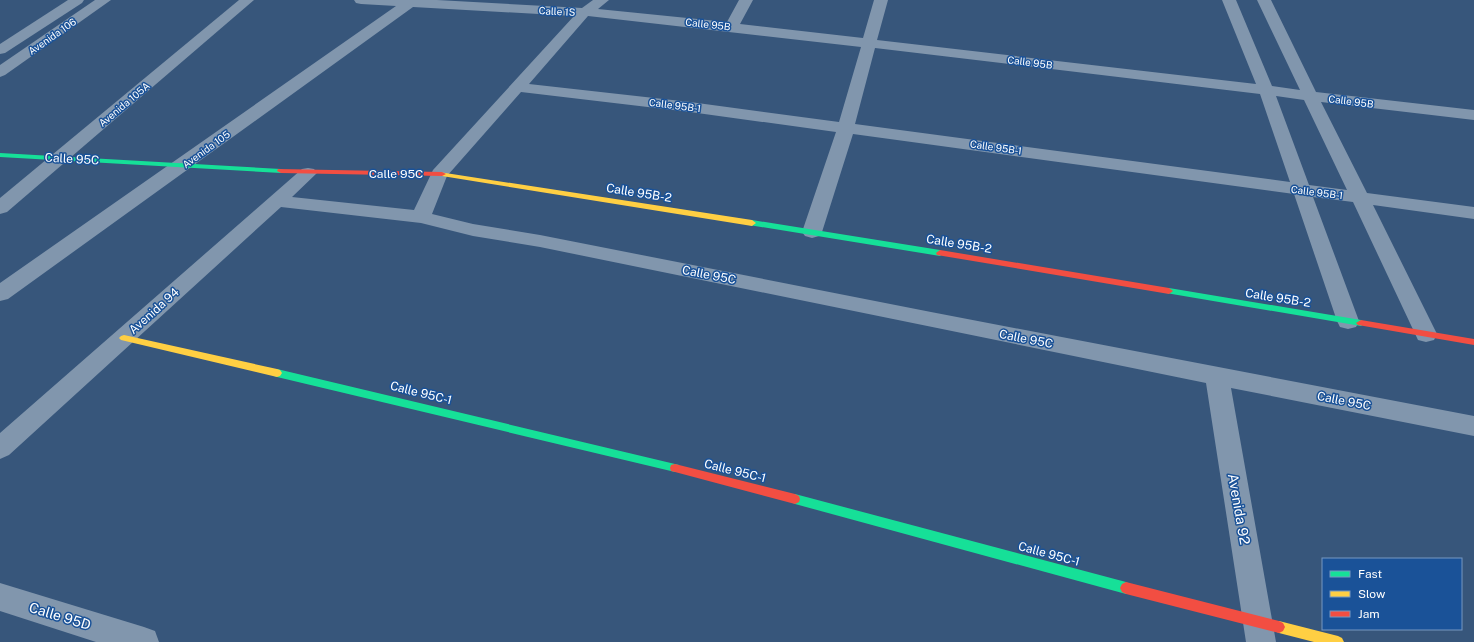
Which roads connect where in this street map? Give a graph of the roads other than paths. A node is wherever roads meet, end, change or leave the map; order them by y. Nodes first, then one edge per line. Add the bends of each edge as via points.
1 (77, 0) edge
2 (104, 0) edge
3 (247, 0) edge
4 (361, 0) edge
5 (602, 0) edge
6 (746, 0) edge
7 (881, 0) edge
8 (1229, 0) edge
9 (1264, 0) edge
10 (411, 2) junction
11 (433, 2) edge
12 (585, 12) junction
13 (731, 27) junction
14 (868, 43) junction
15 (0, 50) edge
16 (0, 72) edge
17 (518, 86) junction
18 (1266, 90) junction
19 (1311, 96) junction
20 (1474, 115) edge
21 (846, 128) junction
22 (0, 155) edge
23 (61, 158) junction
24 (182, 166) junction
25 (308, 173) junction
26 (439, 174) junction
27 (1300, 190) junction
28 (1360, 197) junction
29 (277, 201) junction
30 (0, 208) edge
31 (1474, 213) edge
32 (421, 217) junction
33 (812, 232) junction
34 (0, 294) edge
35 (1348, 321) junction
36 (1426, 334) junction
37 (124, 338) junction
38 (1474, 342) edge
39 (1216, 376) junction
40 (1474, 426) edge
41 (0, 448) edge
42 (0, 597) edge
43 (1259, 632) edge
44 (144, 642) edge
45 (1338, 642) edge

1 - 15 street, Avenida 106
2 - 16 street, Avenida 106
3 - 23 street, Avenida 105A
4 - 10 street, Calle 1S
5 - 12 street
6 - 13 street
7 - 14 street
8 - 18 street
9 - 19 street
10 - 11 street, Calle 1S
10 - 24 street, Avenida 105
11 - 12 street, Calle 1S
12 - 13 street, Calle 95B
12 - 17 street
13 - 14 street, Calle 95B
14 - 18 street, Calle 95B
14 - 21 street
17 - 21 street, Calle 95B-1
17 - 26 street
18 - 19 street, Calle 95B
18 - 27 street
19 - 20 street, Calle 95B
19 - 28 street
21 - 27 street, Calle 95B-1
21 - 33 street
22 - 23 street, Calle 95C
23 - 24 street, Calle 95C
23 - 30 street, Avenida 105A
24 - 25 street, Calle 95C
24 - 34 street, Avenida 105
25 - 26 street, Calle 95C
25 - 29 street, Avenida 94
26 - 32 street, Calle 95C
26 - 33 street, Calle 95B-2
27 - 28 street, Calle 95B-1
27 - 35 street
28 - 31 street, Calle 95B-1
28 - 36 street
29 - 32 street
29 - 37 street, Avenida 94
32 - 39 street, Calle 95C via 473,230 540,241
33 - 35 street, Calle 95B-2
35 - 36 street, Calle 95B-2
36 - 38 street, Calle 95B-2
37 - 41 street, Avenida 94
37 - 43 street, Calle 95C-1 via 381,396 769,492
39 - 40 street, Calle 95C
39 - 43 street, Avenida 92
42 - 44 street, Calle 95D
43 - 45 street, Calle 95C-1

